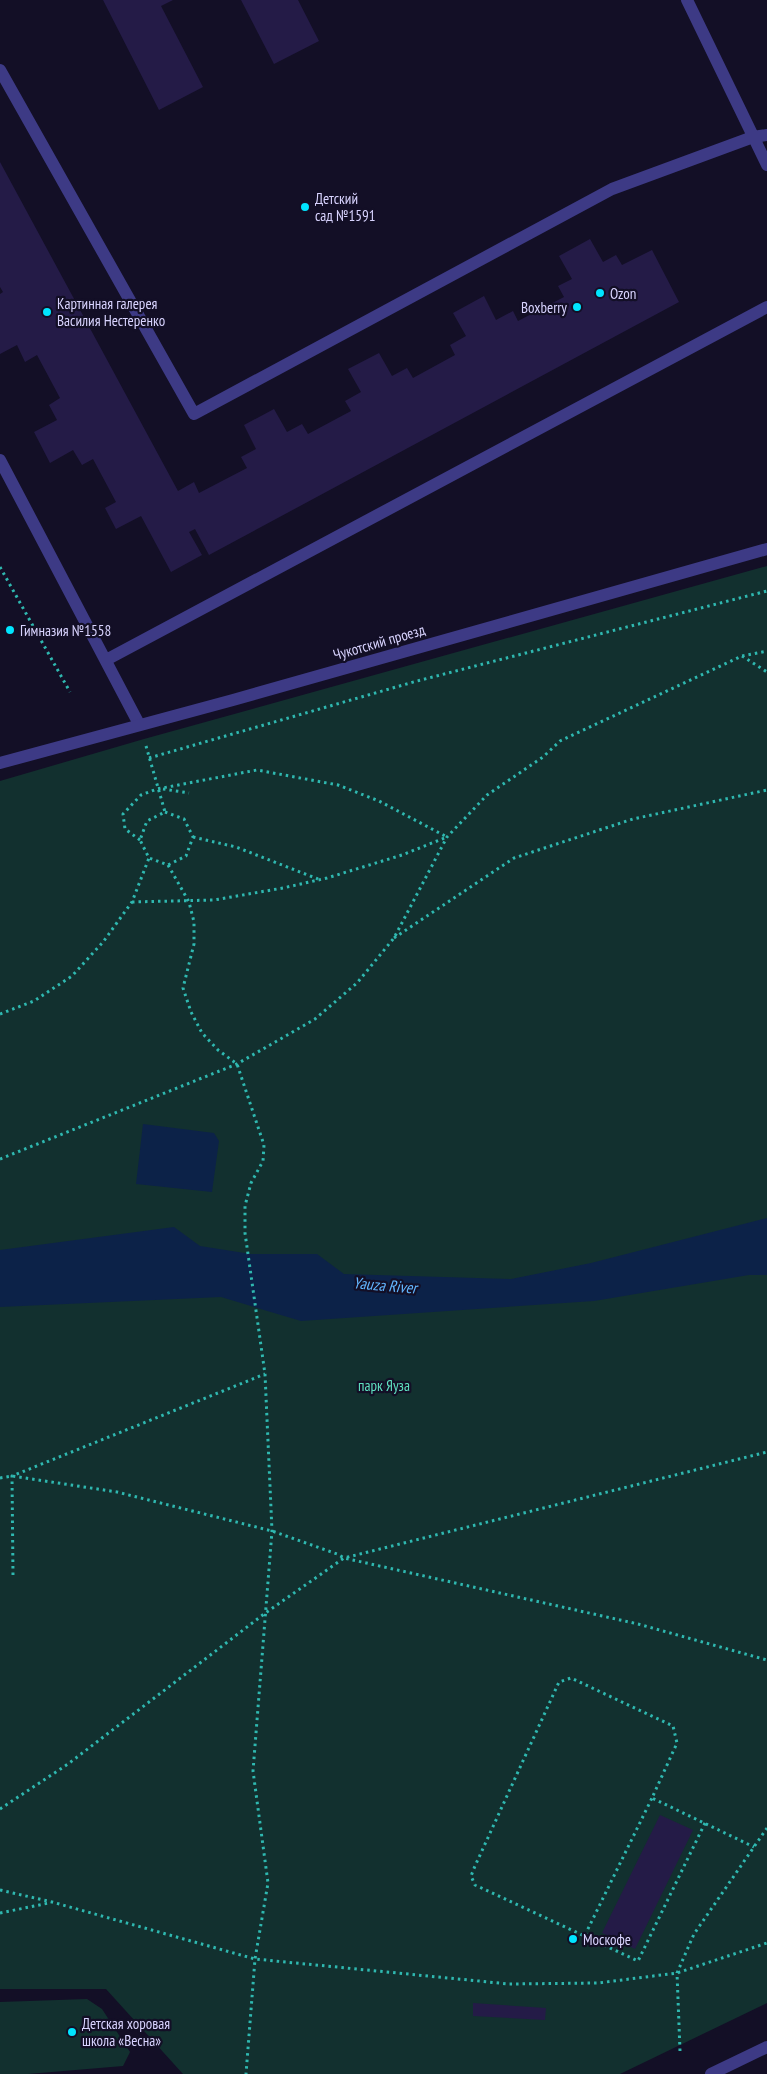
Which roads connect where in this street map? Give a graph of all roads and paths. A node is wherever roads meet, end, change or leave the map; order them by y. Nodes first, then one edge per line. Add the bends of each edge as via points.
1 (687, 0) edge
2 (0, 70) edge
3 (767, 135) edge
4 (753, 137) junction
5 (767, 165) edge
6 (767, 307) edge
7 (0, 460) edge
8 (767, 549) edge
9 (0, 567) edge
10 (767, 591) edge
11 (767, 651) edge
12 (742, 656) junction
13 (106, 660) junction
14 (767, 672) edge
15 (70, 692) dead end
16 (139, 724) junction
17 (149, 758) junction
18 (0, 762) edge
19 (157, 789) junction
20 (767, 790) edge
21 (189, 793) dead end
22 (166, 812) junction
23 (448, 837) junction
24 (193, 838) junction
25 (140, 840) junction
26 (149, 858) junction
27 (168, 865) junction
28 (319, 880) junction
29 (132, 902) junction
30 (189, 902) junction
31 (394, 938) junction
32 (0, 1014) edge
33 (237, 1064) junction
34 (0, 1159) edge
35 (265, 1374) junction
36 (767, 1452) edge
37 (12, 1476) junction
38 (0, 1478) edge
39 (272, 1531) junction
40 (344, 1558) junction
41 (13, 1575) dead end
42 (264, 1614) junction
43 (767, 1660) edge
44 (652, 1798) junction
45 (0, 1809) edge
46 (705, 1823) junction
47 (767, 1828) edge
48 (754, 1847) junction
49 (0, 1890) edge
50 (52, 1902) junction
51 (0, 1912) edge
52 (585, 1935) junction
53 (767, 1943) edge
54 (255, 1959) junction
55 (677, 1973) junction
56 (767, 2047) edge
57 (680, 2051) dead end
58 (246, 2074) edge
59 (711, 2074) edge

1 - 4 street
2 - 4 street via 194,414 612,189
3 - 4 street
4 - 5 street
6 - 13 street
7 - 13 street
8 - 16 street, Чукотский проезд
9 - 15 path
10 - 17 path via 417,681
11 - 12 path
12 - 14 path
12 - 23 path via 560,741 543,757 487,795
13 - 16 street
16 - 17 path
16 - 18 street, Чукотский проезд
17 - 19 path
19 - 21 path
19 - 22 path
19 - 23 path via 258,770 338,785 379,801
19 - 25 path via 141,794 124,814 125,829
20 - 31 path via 634,820 514,858
22 - 24 path via 184,819
22 - 25 path via 147,821
23 - 28 path via 402,855
23 - 31 path
24 - 27 path via 186,856
24 - 28 path via 236,847
25 - 26 path
26 - 27 path
26 - 29 path
27 - 30 path
28 - 30 path
29 - 30 path
29 - 32 path via 103,942 72,976 34,1000
30 - 33 path via 194,922 194,944 183,988 202,1033
31 - 33 path via 357,983 315,1018
33 - 34 path
33 - 35 path via 264,1145 263,1161 251,1183 245,1206
35 - 37 path
35 - 39 path
36 - 40 path
37 - 38 path
37 - 39 path via 117,1492
37 - 41 path
39 - 40 path
39 - 42 path
40 - 42 path
40 - 43 path via 638,1624
42 - 45 path via 68,1764
42 - 54 path via 253,1771 268,1883
44 - 46 path
44 - 52 path
44 - 52 path via 677,1744 673,1726 571,1678 560,1682 472,1876 475,1884
46 - 48 path
46 - 52 path via 638,1961
47 - 48 path
48 - 55 path via 694,1934
49 - 50 path
50 - 51 path
50 - 54 path
53 - 55 path
54 - 55 path via 509,1984 598,1982
54 - 58 path
55 - 57 path
56 - 59 street

